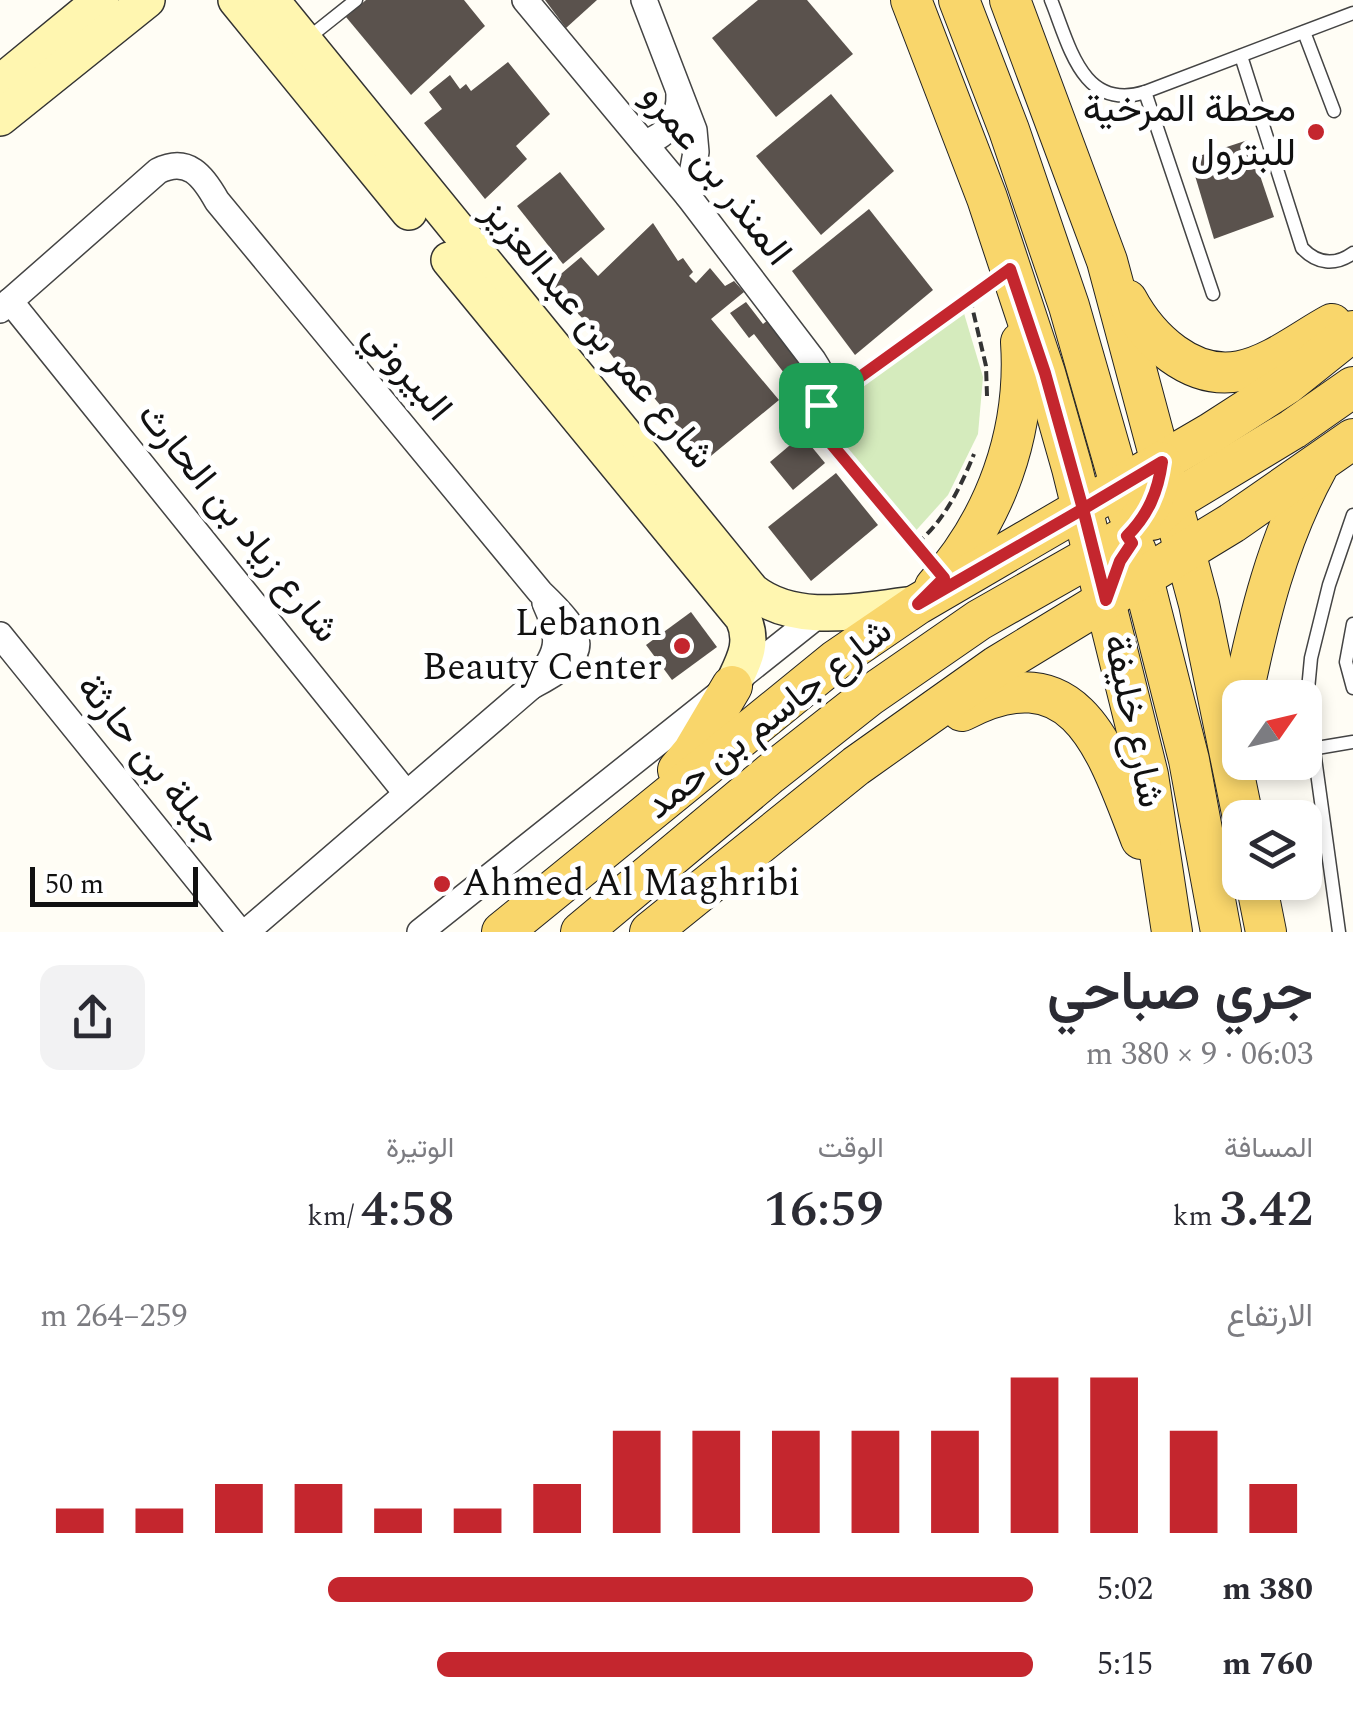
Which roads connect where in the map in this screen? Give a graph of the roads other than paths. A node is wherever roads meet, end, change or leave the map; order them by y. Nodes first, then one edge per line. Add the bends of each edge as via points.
1 (100, 0) edge
2 (147, 0) edge
3 (236, 0) edge
4 (271, 0) edge
5 (356, 0) edge
6 (525, 0) edge
7 (644, 0) edge
8 (911, 0) edge
9 (959, 0) edge
10 (1010, 0) edge
11 (1051, 0) edge
12 (1353, 13) edge
13 (1304, 32) junction
14 (304, 42) junction
15 (1241, 56) junction
16 (0, 83) edge
17 (678, 88) junction
18 (1145, 92) junction
19 (1334, 110) dead end
20 (0, 118) edge
21 (644, 143) junction
22 (408, 192) junction
23 (688, 196) junction
24 (1353, 253) edge
25 (1106, 261) junction
26 (1014, 278) junction
27 (1213, 294) dead end
28 (5, 305) edge
29 (1353, 312) edge
30 (1353, 332) edge
31 (1353, 387) edge
32 (821, 405) road end
33 (1353, 440) edge
34 (1162, 462) junction
35 (1318, 464) junction
36 (1120, 487) junction
37 (1172, 502) junction
38 (1083, 509) junction
39 (1353, 514) edge
40 (1129, 545) junction
41 (1185, 551) junction
42 (931, 591) junction
43 (1106, 600) junction
44 (822, 612) junction
45 (1353, 624) edge
46 (0, 635) edge
47 (1246, 680) edge
48 (1309, 680) edge
49 (732, 686) junction
50 (1353, 688) edge
51 (1222, 719) edge
52 (1353, 742) edge
53 (1322, 747) edge
54 (856, 766) junction
55 (1316, 780) edge
56 (406, 793) junction
57 (627, 830) junction
58 (1260, 900) edge
59 (1170, 921) edge
60 (243, 932) edge
61 (420, 932) edge
62 (502, 932) edge
63 (581, 932) edge
64 (650, 932) edge
65 (1222, 932) edge
66 (1266, 932) edge
67 (1338, 932) edge

1 - 16 street
2 - 20 street
3 - 22 street, شارع عمر بن عبدالعزيز
4 - 14 street, شارع عمر بن عبدالعزيز
5 - 14 lane
6 - 21 street, المنذر بن عمرو
7 - 17 street, المنذر بن عمرو
8 - 26 main road
9 - 36 main road via 1036,204
10 - 25 main road
11 - 18 lane via 1092,84 1117,96
12 - 13 lane
13 - 15 lane
13 - 19 lane
14 - 22 street, شارع عمر بن عبدالعزيز
15 - 18 lane
15 - 24 lane via 1302,248 1326,262
17 - 21 street via 670,127
17 - 23 street, المنذر بن عمرو via 695,141
18 - 27 lane
21 - 23 street, المنذر بن عمرو
22 - 44 street, شارع عمر بن عبدالعزيز via 752,591 780,608
22 - 49 street, شارع عمر بن عبدالعزيز via 743,618 750,644
23 - 32 street, المنذر بن عمرو via 824,376
25 - 29 main road via 1138,320 1180,359 1204,370 1256,366
25 - 34 main road
26 - 38 main road
26 - 42 main road via 1022,384 1018,429 980,522
28 - 56 street, شارع زياد بن الحارث
28 - 56 street, البيروني via 136,193 182,182 217,200 540,592 554,624 556,646 547,666
30 - 34 main road, شارع جاسم بن حمد via 1287,384
31 - 37 main road
33 - 35 main road
34 - 36 main road, شارع جاسم بن حمد
34 - 37 main road
34 - 40 main road via 1150,506
35 - 41 main road
35 - 47 main road via 1276,557
36 - 38 main road, شارع جاسم بن حمد
36 - 40 main road
37 - 40 main road
37 - 41 main road
38 - 40 main road via 1114,524
38 - 42 main road, شارع جاسم بن حمد
39 - 48 lane via 1328,585
40 - 41 main road
40 - 43 main road
40 - 63 main road via 980,620 869,696
40 - 65 main road via 1189,760
41 - 51 main road
42 - 44 street, شارع عمر بن عبدالعزيز
42 - 57 main road, شارع جاسم بن حمد via 787,697
43 - 54 main road
43 - 59 main road, شارع خليفة via 1148,775
44 - 49 street, شارع جاسم بن حمد
45 - 50 lane via 1346,662
46 - 60 street, جبلة بن حارثة
49 - 57 main road via 693,752
49 - 61 street, شارع جاسم بن حمد
52 - 53 lane
54 - 59 main road via 1008,691 1050,696 1080,715 1116,775
54 - 64 main road
55 - 67 lane
56 - 60 street, البيروني
57 - 62 main road, شارع جاسم بن حمد
58 - 66 main road

